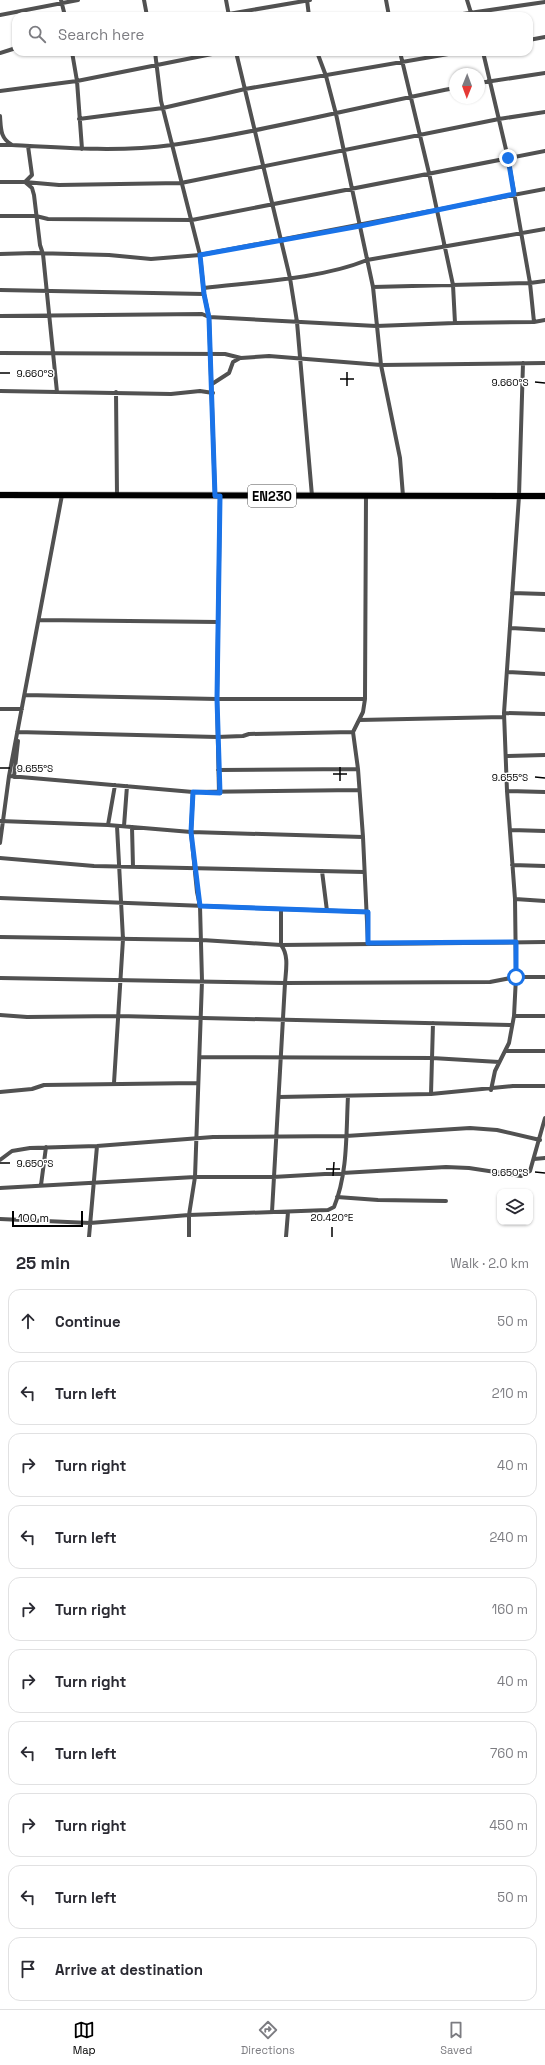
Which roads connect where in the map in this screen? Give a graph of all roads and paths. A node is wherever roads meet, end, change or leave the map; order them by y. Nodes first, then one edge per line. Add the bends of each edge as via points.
1 (78, 0) edge
2 (144, 0) edge
3 (226, 0) edge
4 (308, 0) edge
5 (386, 0) edge
6 (467, 0) edge
7 (61, 2) edge
8 (545, 2) edge
9 (12, 12) edge
10 (14, 12) edge
11 (63, 12) edge
12 (146, 12) edge
13 (228, 12) edge
14 (245, 12) edge
15 (309, 12) edge
16 (388, 12) edge
17 (470, 12) edge
18 (483, 12) edge
19 (0, 15) edge
20 (545, 37) edge
21 (533, 39) edge
22 (12, 49) edge
23 (0, 53) edge
24 (73, 56) edge
25 (156, 56) edge
26 (202, 56) edge
27 (237, 56) edge
28 (318, 56) edge
29 (402, 56) edge
30 (435, 56) edge
31 (484, 56) edge
32 (404, 61) junction
33 (158, 65) junction
34 (545, 73) edge
35 (326, 76) junction
36 (77, 81) junction
37 (490, 81) junction
38 (485, 82) edge
39 (245, 89) junction
40 (449, 89) edge
41 (0, 92) edge
42 (412, 96) junction
43 (163, 108) junction
44 (545, 112) edge
45 (336, 114) junction
46 (0, 116) edge
47 (79, 119) junction
48 (499, 119) junction
49 (255, 129) junction
50 (420, 135) junction
51 (0, 145) edge
52 (12, 145) junction
53 (171, 145) junction
54 (28, 146) junction
55 (82, 149) junction
56 (343, 150) junction
57 (545, 151) edge
58 (508, 158) junction
59 (264, 166) junction
60 (429, 173) junction
61 (0, 182) edge
62 (25, 182) junction
63 (181, 183) junction
64 (350, 188) junction
65 (545, 190) edge
66 (514, 194) junction
67 (273, 203) junction
68 (437, 209) junction
69 (0, 216) edge
70 (36, 216) junction
71 (192, 220) junction
72 (360, 226) junction
73 (545, 229) edge
74 (520, 234) junction
75 (281, 241) junction
76 (444, 246) junction
77 (0, 254) edge
78 (43, 254) junction
79 (200, 255) junction
80 (367, 260) junction
81 (290, 278) junction
82 (545, 281) edge
83 (530, 283) junction
84 (452, 285) junction
85 (373, 287) junction
86 (204, 288) junction
87 (0, 290) edge
88 (46, 291) junction
89 (204, 294) junction
90 (0, 316) edge
91 (48, 316) junction
92 (209, 318) junction
93 (545, 320) edge
94 (297, 322) junction
95 (455, 322) junction
96 (534, 322) junction
97 (376, 326) junction
98 (0, 353) edge
99 (211, 354) junction
100 (54, 355) junction
101 (241, 358) junction
102 (300, 358) junction
103 (523, 363) junction
104 (545, 363) edge
105 (381, 364) junction
106 (212, 384) junction
107 (0, 391) edge
108 (57, 392) junction
109 (116, 392) junction
110 (213, 393) junction
111 (0, 495) edge
112 (62, 495) junction
113 (118, 495) junction
114 (217, 496) junction
115 (312, 496) junction
116 (366, 496) junction
117 (403, 496) junction
118 (519, 496) junction
119 (545, 496) edge
120 (512, 593) junction
121 (545, 594) edge
122 (40, 620) junction
123 (218, 622) junction
124 (511, 628) junction
125 (545, 630) edge
126 (508, 672) junction
127 (545, 674) edge
128 (25, 695) junction
129 (217, 699) junction
130 (365, 699) junction
131 (0, 708) edge
132 (22, 709) junction
133 (545, 714) edge
134 (504, 715) junction
135 (359, 720) junction
136 (19, 732) junction
137 (353, 732) junction
138 (217, 737) junction
139 (545, 755) edge
140 (506, 756) junction
141 (358, 769) junction
142 (218, 770) junction
143 (9, 776) junction
144 (14, 777) junction
145 (115, 785) junction
146 (127, 786) junction
147 (359, 790) junction
148 (507, 791) junction
149 (193, 792) junction
150 (545, 792) edge
151 (220, 793) junction
152 (2, 822) edge
153 (108, 825) junction
154 (117, 826) junction
155 (124, 826) junction
156 (132, 827) junction
157 (511, 830) junction
158 (545, 831) edge
159 (191, 832) junction
160 (363, 837) junction
161 (0, 843) edge
162 (0, 858) edge
163 (512, 865) junction
164 (119, 866) junction
165 (545, 866) edge
166 (133, 867) junction
167 (194, 868) junction
168 (322, 871) junction
169 (364, 872) junction
170 (0, 898) edge
171 (515, 899) junction
172 (545, 901) edge
173 (121, 902) junction
174 (200, 906) junction
175 (281, 909) junction
176 (327, 911) junction
177 (368, 912) junction
178 (0, 937) edge
179 (123, 939) junction
180 (202, 940) junction
181 (516, 942) junction
182 (545, 942) edge
183 (368, 943) junction
184 (281, 945) junction
185 (516, 977) junction
186 (545, 977) edge
187 (0, 978) edge
188 (122, 980) junction
189 (202, 982) junction
190 (285, 983) junction
191 (0, 1015) edge
192 (118, 1016) junction
193 (514, 1016) junction
194 (545, 1016) edge
195 (201, 1018) junction
196 (283, 1020) junction
197 (433, 1023) junction
198 (512, 1025) junction
199 (506, 1051) junction
200 (545, 1051) edge
201 (281, 1056) junction
202 (201, 1057) junction
203 (432, 1058) junction
204 (499, 1062) junction
205 (114, 1083) junction
206 (198, 1083) junction
207 (545, 1086) edge
208 (491, 1090) junction
209 (0, 1092) edge
210 (431, 1094) junction
211 (348, 1096) junction
212 (279, 1098) junction
213 (545, 1119) edge
214 (278, 1135) junction
215 (346, 1136) junction
216 (196, 1138) junction
217 (540, 1140) junction
218 (97, 1146) junction
219 (46, 1147) junction
220 (545, 1158) edge
221 (534, 1159) junction
222 (0, 1160) edge
223 (344, 1173) junction
224 (273, 1176) junction
225 (195, 1177) junction
226 (94, 1182) junction
227 (41, 1185) junction
228 (0, 1188) edge
229 (337, 1197) junction
230 (446, 1201) dead end
231 (272, 1212) junction
232 (288, 1212) junction
233 (189, 1215) junction
234 (0, 1219) edge
235 (90, 1223) junction
236 (89, 1237) edge
237 (189, 1237) edge
238 (286, 1237) edge

1 - 7 street
2 - 12 street
3 - 13 street
4 - 14 street
4 - 15 street
5 - 16 street
6 - 17 street
7 - 10 street
7 - 11 street
8 - 18 street
9 - 19 street
20 - 21 street
22 - 23 street
24 - 36 street
25 - 33 street
26 - 33 street
27 - 39 street
28 - 35 street
29 - 32 street
30 - 32 street
31 - 37 street
32 - 35 street
32 - 42 street
33 - 36 street
33 - 43 street
34 - 37 street
35 - 39 street
35 - 45 street
36 - 41 street
36 - 47 street
37 - 38 street
37 - 48 street
39 - 43 street
39 - 49 street
40 - 42 street
42 - 45 street
42 - 50 street
43 - 47 street
43 - 53 street
44 - 48 street
45 - 49 street
45 - 56 street
46 - 52 street via 2,135 5,141
47 - 55 street
48 - 50 street
48 - 58 street
49 - 53 street
49 - 59 street
50 - 56 street
50 - 60 street
51 - 52 street
52 - 54 street
53 - 55 street
53 - 63 street
54 - 55 street
54 - 62 street via 32,175
56 - 59 street
56 - 64 street
57 - 58 street
58 - 60 street
58 - 66 street
59 - 63 street
59 - 67 street
60 - 64 street
60 - 68 street
61 - 62 street
62 - 63 street via 59,185
62 - 70 street via 32,188
63 - 71 street
64 - 67 street
64 - 72 street
65 - 66 street
66 - 68 street
66 - 74 street
67 - 71 street
67 - 75 street
68 - 72 street
68 - 76 street
69 - 70 street
70 - 71 street via 48,219
70 - 78 street
71 - 79 street
72 - 75 street
72 - 80 street
73 - 74 street
74 - 76 street
74 - 83 street
75 - 79 street
75 - 81 street
76 - 80 street
76 - 84 street
77 - 78 street
78 - 79 street via 109,255 151,259
78 - 88 street
79 - 86 street
80 - 81 street via 353,266
80 - 85 street
81 - 86 street
81 - 94 street
82 - 83 street
83 - 84 street
83 - 96 street
84 - 85 street
84 - 95 street
85 - 97 street
86 - 89 street
87 - 88 street
88 - 89 street
88 - 91 street
89 - 92 street
90 - 91 street
91 - 92 street via 202,314
91 - 100 street
92 - 94 street
92 - 99 street
93 - 96 street
94 - 97 street
94 - 102 street
95 - 96 street
95 - 97 street
97 - 105 street
98 - 100 street
99 - 100 street
99 - 101 street
99 - 106 street
100 - 108 street
101 - 102 street
101 - 106 street via 233,362 229,373
102 - 105 street
102 - 115 street
103 - 104 street
103 - 105 street
103 - 118 street
105 - 117 street via 400,458
106 - 110 street
107 - 108 street
108 - 109 street
109 - 110 street via 171,394 200,390
109 - 113 street
110 - 114 street
111 - 112 main road, EN230
112 - 113 main road, EN230
112 - 122 street
113 - 114 main road, EN230
114 - 115 main road, EN230
114 - 123 street
115 - 116 main road, EN230
116 - 117 main road, EN230
116 - 130 street
117 - 118 main road, EN230
118 - 119 main road, EN230
118 - 120 street
120 - 121 street
120 - 124 street
122 - 123 street
122 - 128 street
123 - 129 street
124 - 125 street
124 - 126 street
126 - 127 street
126 - 134 street
128 - 129 street
128 - 132 street
129 - 130 street
129 - 138 street
130 - 135 street
131 - 132 street
132 - 136 street
133 - 134 street
134 - 135 street
134 - 140 street
135 - 137 street
136 - 138 street
136 - 143 street
136 - 144 street
137 - 138 street
137 - 141 street
138 - 142 street
139 - 140 street
140 - 148 street
141 - 142 street
141 - 147 street
142 - 151 street
143 - 144 street
143 - 152 street
144 - 145 street
145 - 146 street
145 - 153 street
146 - 149 street
146 - 155 street
147 - 151 street
147 - 160 street
148 - 150 street
148 - 157 street
149 - 151 street
149 - 159 street
152 - 153 street
152 - 161 street
153 - 154 street
154 - 155 street
154 - 164 street
155 - 156 street
156 - 159 street
156 - 166 street
157 - 158 street
157 - 163 street
159 - 160 street
159 - 167 street
160 - 169 street
162 - 164 street
163 - 165 street
163 - 171 street
164 - 166 street
164 - 173 street
166 - 167 street
167 - 168 street
167 - 174 street
168 - 169 street
168 - 176 street
169 - 177 street
170 - 173 street
171 - 172 street
171 - 181 street
173 - 174 street
173 - 179 street
174 - 175 street
174 - 180 street
175 - 176 street
175 - 184 street
176 - 177 street
177 - 183 street
178 - 179 street
179 - 180 street
179 - 188 street
180 - 184 street
180 - 189 street
181 - 182 street
181 - 183 street
181 - 185 street
183 - 184 street
184 - 190 street via 286,957
185 - 186 street
185 - 190 street via 490,982
185 - 193 street
187 - 188 street
188 - 189 street
188 - 192 street
189 - 190 street
189 - 195 street
190 - 196 street
191 - 192 street
192 - 195 street
192 - 205 street
193 - 194 street
193 - 198 street
195 - 196 street
195 - 202 street
196 - 197 street
196 - 201 street
197 - 198 street
197 - 203 street
198 - 199 street
199 - 200 street
199 - 204 street
201 - 202 street
201 - 203 street
201 - 212 street
202 - 206 street
203 - 204 street
203 - 210 street
204 - 208 street
205 - 206 street
205 - 209 street via 44,1085 32,1089
206 - 216 street
207 - 208 street via 514,1086
208 - 210 street
210 - 211 street
211 - 212 street
211 - 215 street
212 - 214 street
213 - 217 street
214 - 215 street
214 - 216 street
214 - 224 street
215 - 217 street via 470,1128 497,1130
215 - 223 street
216 - 218 street
216 - 225 street
217 - 221 street
218 - 219 street
218 - 226 street
219 - 222 street via 12,1151
219 - 227 street
220 - 221 street
221 - 223 street via 530,1171 521,1176 446,1167
223 - 224 street
223 - 229 street
224 - 225 street
224 - 231 street
225 - 226 street
225 - 233 street
226 - 227 street
226 - 235 street
227 - 228 street
229 - 230 street
229 - 232 street via 334,1207 328,1210
231 - 232 street
231 - 233 street
232 - 238 street
233 - 235 street
233 - 237 street
234 - 235 street
235 - 236 street

